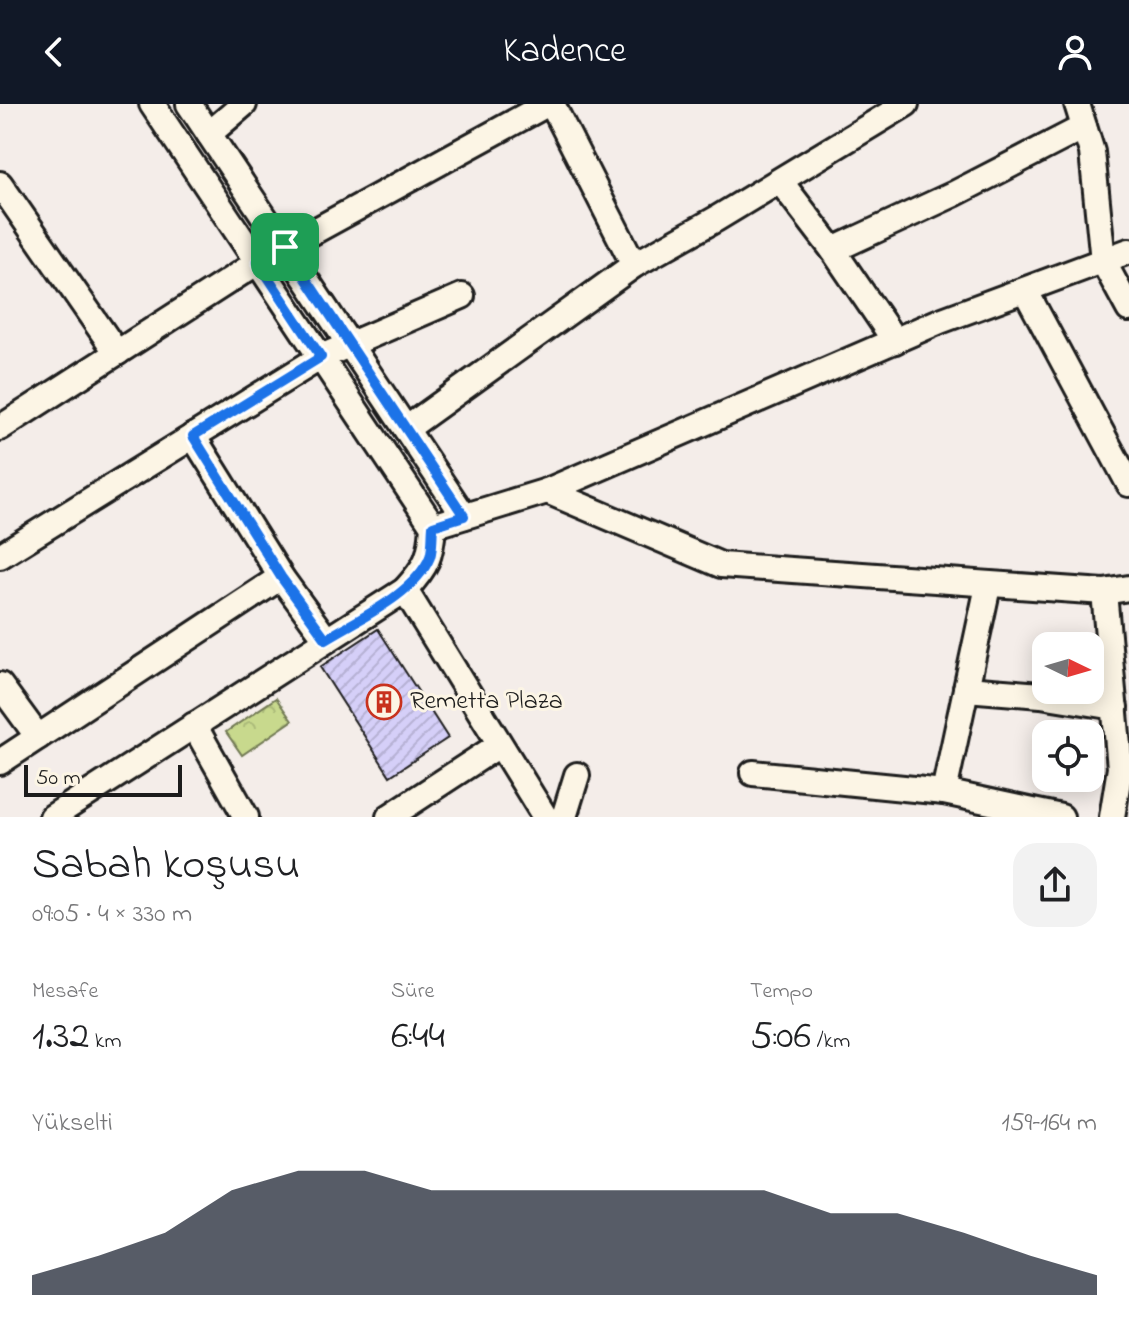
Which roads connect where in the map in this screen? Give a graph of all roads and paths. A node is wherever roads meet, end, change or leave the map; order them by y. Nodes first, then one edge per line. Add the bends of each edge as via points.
1 (152, 104) edge
2 (189, 104) edge
3 (244, 104) edge
4 (549, 104) edge
5 (906, 104) edge
6 (1080, 116) edge
7 (209, 134) junction
8 (780, 181) junction
9 (0, 184) edge
10 (285, 247) junction
11 (833, 250) junction
12 (1129, 251) edge
13 (1103, 261) junction
14 (258, 262) junction
15 (634, 265) junction
16 (1025, 290) junction
17 (462, 296) dead end
18 (1129, 309) edge
19 (895, 341) junction
20 (350, 344) junction
21 (117, 353) junction
22 (321, 357) junction
23 (0, 428) edge
24 (406, 429) junction
25 (193, 436) junction
26 (1129, 484) edge
27 (547, 491) junction
28 (464, 516) junction
29 (433, 526) junction
30 (0, 556) edge
31 (281, 577) junction
32 (988, 586) junction
33 (1129, 588) edge
34 (405, 590) junction
35 (1104, 592) junction
36 (326, 639) junction
37 (0, 685) edge
38 (966, 689) junction
39 (1115, 707) junction
40 (194, 725) junction
41 (38, 737) junction
42 (499, 745) junction
43 (0, 762) edge
44 (753, 773) dead end
45 (577, 775) dead end
46 (944, 792) junction
47 (52, 817) edge
48 (246, 817) edge
49 (389, 817) edge
50 (545, 817) edge
51 (564, 817) edge
52 (1061, 817) edge
53 (1112, 817) edge

1 - 14 street
2 - 7 street
3 - 7 street
4 - 10 street
4 - 15 street
5 - 8 street
6 - 11 street via 954,194
6 - 13 street via 1092,152
7 - 10 street
8 - 11 street
8 - 15 street
9 - 21 street
10 - 14 street
10 - 20 street
11 - 19 street
12 - 13 street
13 - 16 street
13 - 18 street
14 - 21 street
14 - 22 street
15 - 24 street
16 - 19 street
16 - 26 street
17 - 20 street
19 - 27 street
20 - 22 street
20 - 24 street
21 - 23 street
22 - 25 street
22 - 29 street
24 - 28 street
25 - 30 street
25 - 31 street
27 - 28 street
27 - 32 street via 721,565
28 - 29 street
29 - 34 street via 431,555
31 - 36 street
31 - 41 street
32 - 35 street
32 - 38 street
33 - 35 street
34 - 36 street
34 - 42 street
35 - 39 street
36 - 40 street
37 - 41 street
38 - 39 street
38 - 46 street
39 - 53 street via 1120,768
40 - 47 street
40 - 48 street
41 - 43 street
42 - 49 street
42 - 50 street
44 - 46 street
45 - 51 street
46 - 52 street

